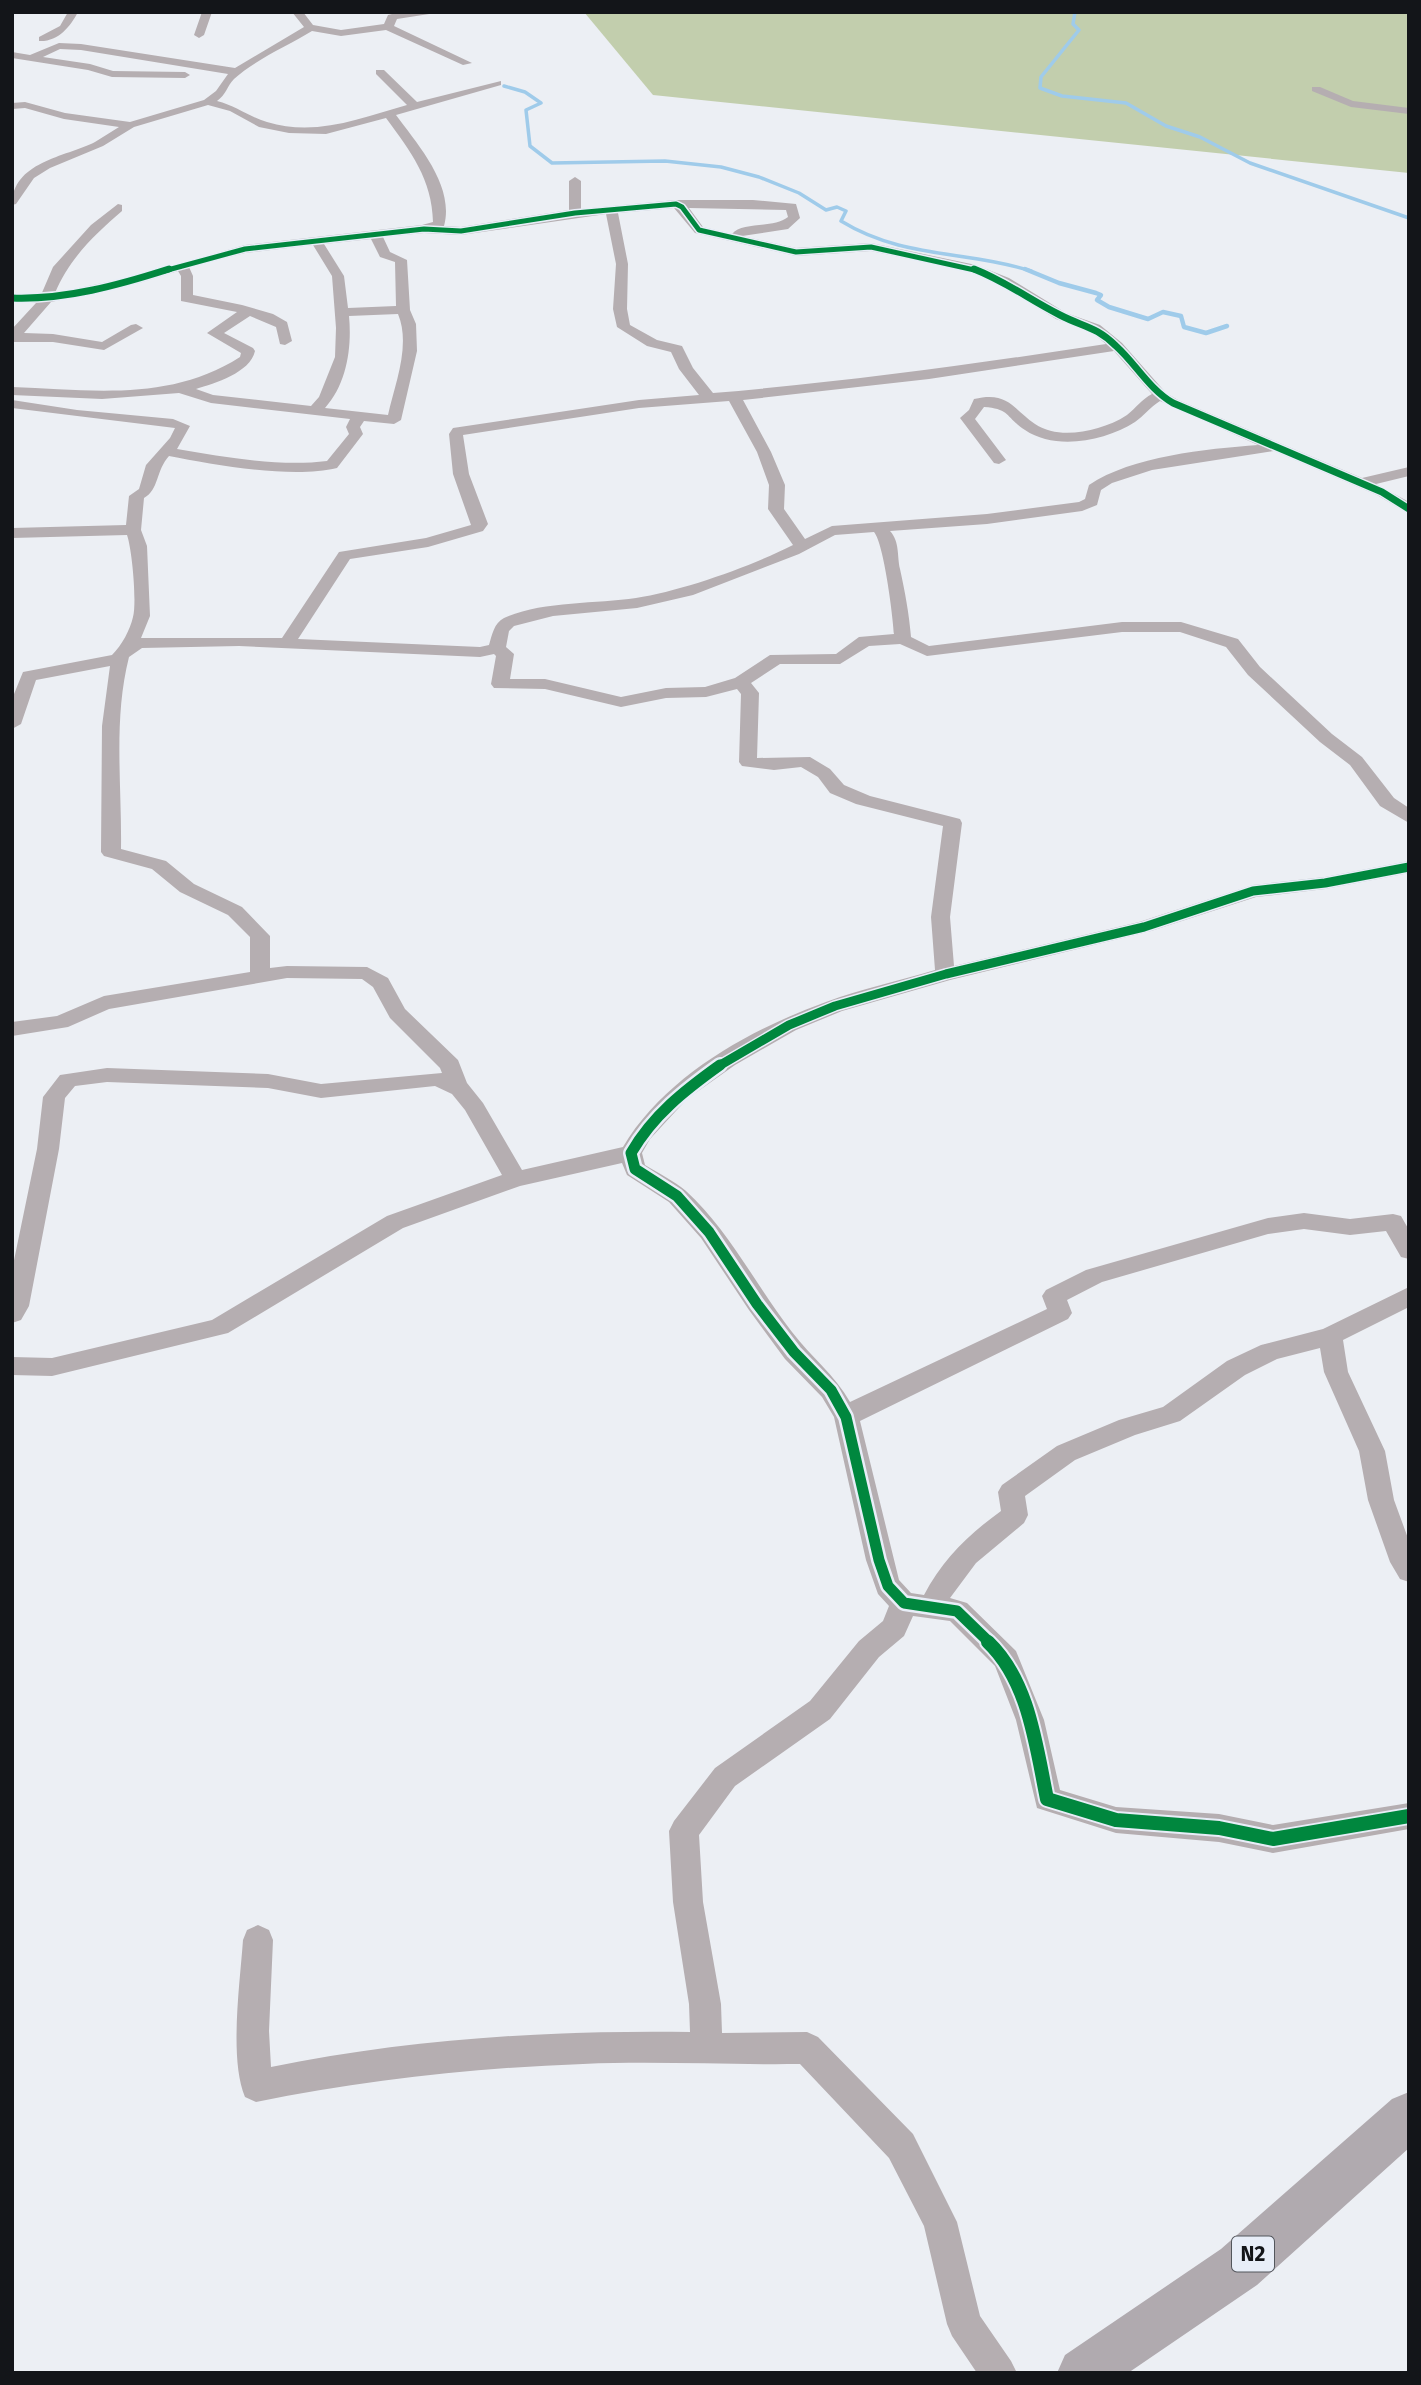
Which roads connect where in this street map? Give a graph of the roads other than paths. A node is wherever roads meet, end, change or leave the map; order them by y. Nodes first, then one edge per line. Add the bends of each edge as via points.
1 (73, 12) edge
2 (207, 12) edge
3 (298, 12) edge
4 (437, 12) edge
5 (387, 27) junction
6 (310, 28) junction
7 (199, 35) dead end
8 (43, 39) dead end
9 (12, 55) edge
10 (31, 58) junction
11 (467, 62) dead end
12 (12, 65) edge
13 (380, 72) dead end
14 (233, 75) junction
15 (497, 83) dead end
16 (1316, 89) dead end
17 (208, 102) junction
18 (12, 106) edge
19 (415, 106) junction
20 (1409, 111) edge
21 (389, 114) junction
22 (130, 125) junction
23 (575, 181) dead end
24 (17, 187) edge
25 (12, 201) edge
26 (676, 204) junction
27 (118, 208) dead end
28 (611, 210) junction
29 (576, 213) junction
30 (424, 229) junction
31 (376, 235) junction
32 (723, 236) junction
33 (317, 242) junction
34 (181, 265) junction
35 (12, 298) edge
36 (46, 299) junction
37 (403, 310) junction
38 (247, 312) junction
39 (342, 312) junction
40 (136, 328) dead end
41 (12, 337) edge
42 (285, 341) dead end
43 (1117, 346) junction
44 (182, 389) junction
45 (12, 391) edge
46 (734, 396) junction
47 (1161, 396) junction
48 (709, 398) junction
49 (12, 404) edge
50 (314, 411) junction
51 (359, 416) junction
52 (1272, 448) junction
53 (166, 451) junction
54 (999, 460) dead end
55 (1409, 471) edge
56 (1360, 483) junction
57 (1409, 509) edge
58 (878, 527) junction
59 (133, 530) junction
60 (12, 533) edge
61 (801, 545) junction
62 (903, 639) junction
63 (287, 643) junction
64 (498, 648) junction
65 (125, 652) junction
66 (21, 677) edge
67 (741, 682) junction
68 (12, 724) edge
69 (1409, 817) edge
70 (1409, 867) edge
71 (946, 974) junction
72 (260, 976) junction
73 (12, 1029) edge
74 (463, 1090) junction
75 (631, 1153) junction
76 (516, 1179) junction
77 (1409, 1251) edge
78 (1409, 1296) edge
79 (12, 1314) edge
80 (1331, 1336) junction
81 (12, 1366) edge
82 (846, 1417) junction
83 (1409, 1571) edge
84 (918, 1605) junction
85 (1409, 1816) edge
86 (258, 1940) dead end
87 (706, 2048) junction
88 (1409, 2116) edge
89 (999, 2373) edge
90 (1083, 2373) edge

1 - 8 street via 65,28
2 - 7 street
3 - 6 street
4 - 5 street via 392,17
5 - 6 street via 341,33
5 - 11 street
6 - 14 street
9 - 10 street
10 - 12 street
10 - 14 street via 112,74
10 - 14 street via 59,46 81,47
13 - 19 street
14 - 17 street
15 - 19 street
16 - 20 street via 1351,104
17 - 21 street via 265,125 296,131 340,129
17 - 22 street
18 - 22 street
19 - 21 street
21 - 30 street via 432,176 439,224
22 - 24 street via 99,144 46,165
23 - 29 street
24 - 25 street
26 - 28 street
26 - 32 street via 699,230
26 - 32 street via 792,207 794,218 784,226
27 - 36 street via 58,270
28 - 29 street
28 - 48 street via 622,264 624,327 652,343 677,349
29 - 30 street via 461,231
30 - 31 street
31 - 33 street
31 - 37 street via 385,254 401,260
32 - 43 street via 796,252 871,247 971,268 1004,281 1061,316 1095,328
33 - 34 street via 245,249
33 - 39 street via 338,276
34 - 36 street
34 - 38 street via 187,276 186,298
35 - 36 street
36 - 41 street
37 - 39 street
37 - 51 street via 409,324 410,351 394,420
38 - 42 street via 282,325
38 - 44 street via 214,333 248,351 246,359 216,379
39 - 50 street via 342,357 326,398
40 - 41 street via 104,346
43 - 46 street via 929,375
43 - 47 street
44 - 45 street
44 - 50 street via 211,399
46 - 48 street
46 - 61 street via 777,485 776,509
47 - 52 street
47 - 54 street via 1151,398 1128,421 1071,436 1046,436 1030,428 1005,404 979,402 967,418
48 - 63 street via 458,431 461,474 480,524 477,528 428,542 345,555
49 - 53 street via 183,426
50 - 51 street
51 - 53 street via 353,427 356,434 346,449 332,464 321,467
52 - 56 street
52 - 58 street via 1218,452 1123,474 1099,483 1092,502 1082,506
53 - 59 street via 153,465 146,491 137,496
55 - 56 street
56 - 57 street
58 - 61 street via 832,531
58 - 62 street via 888,538
59 - 60 street
59 - 65 street via 139,546 142,616
61 - 64 street via 687,592 508,622
62 - 67 street via 865,641 840,659 776,659
62 - 69 street via 927,651 1122,627 1181,627 1232,643 1254,671 1356,761 1387,802
63 - 64 street via 480,652
63 - 65 street via 156,642
64 - 67 street via 505,654 500,684 545,684 621,702 666,693 706,692
65 - 66 street
65 - 72 street via 116,673 113,710 111,852 159,865 187,888 235,911 260,936
66 - 68 street
67 - 71 street via 750,693 748,762 804,761 824,773 837,789 855,797 953,823 938,926
70 - 71 street via 1253,891 1144,927
71 - 75 street via 835,1006 789,1025 679,1094
72 - 73 street via 104,1003 61,1022
72 - 74 street via 367,973 381,983 397,1013 450,1065
74 - 76 street
74 - 79 street via 437,1079 321,1091 268,1081 107,1075 68,1080 54,1097 48,1149
75 - 76 street
75 - 82 street via 635,1169 677,1196 709,1232 757,1304 794,1353 831,1390
76 - 81 street via 395,1222 219,1326 52,1367
77 - 82 street via 1393,1222 1350,1227 1304,1221 1181,1249 1094,1276 1054,1296 1060,1313
78 - 80 street
80 - 83 street via 1336,1372 1372,1451 1381,1500
80 - 84 street via 1270,1352 1236,1368 1171,1414 1066,1453 1011,1492 1014,1515 980,1540
82 - 84 street via 878,1560 888,1586
84 - 85 street via 957,1611 1006,1659 1030,1720 1047,1799 1116,1820 1219,1828 1273,1839
84 - 87 street via 869,1649 820,1710 725,1777 684,1831
86 - 87 street via 253,2031 256,2086 313,2074 486,2053
87 - 89 street via 807,2048 901,2146 940,2222 964,2324
88 - 90 highway, N2 via 1239,2267

